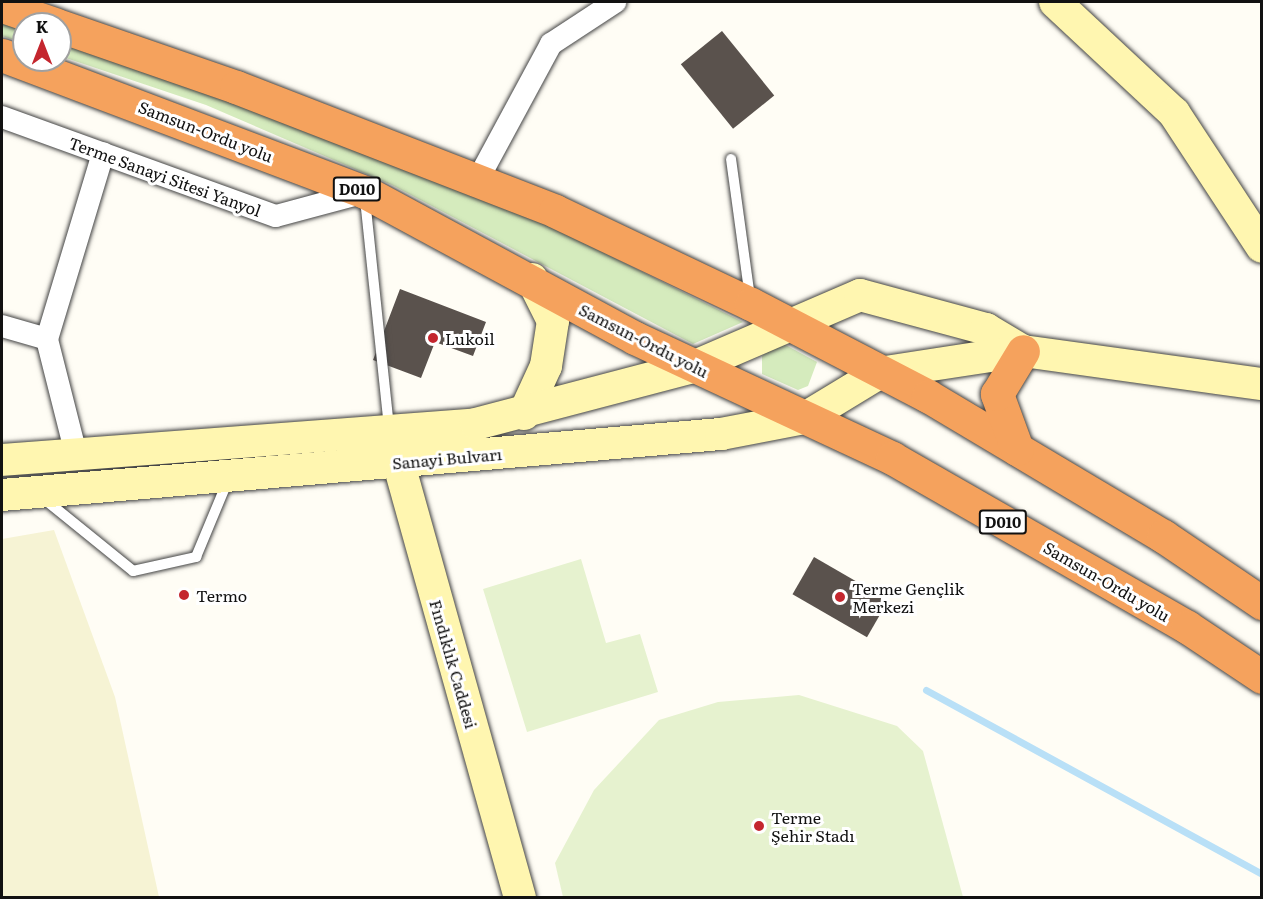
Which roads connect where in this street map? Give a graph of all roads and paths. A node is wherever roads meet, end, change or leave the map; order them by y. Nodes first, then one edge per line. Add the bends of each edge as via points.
1 (615, 2) edge
2 (1055, 2) edge
3 (2, 6) edge
4 (20, 12) edge
5 (72, 30) edge
6 (2, 55) edge
7 (2, 117) edge
8 (103, 153) junction
9 (730, 159) dead end
10 (477, 181) junction
11 (365, 192) junction
12 (1262, 247) edge
13 (532, 279) junction
14 (751, 304) junction
15 (2, 326) edge
16 (794, 327) junction
17 (47, 339) junction
18 (1023, 351) junction
19 (693, 367) junction
20 (879, 373) junction
21 (1261, 382) edge
22 (524, 414) junction
23 (804, 418) junction
24 (390, 431) junction
25 (1017, 448) junction
26 (76, 454) junction
27 (2, 460) edge
28 (398, 462) junction
29 (230, 476) junction
30 (36, 492) junction
31 (2, 495) edge
32 (1262, 603) edge
33 (1262, 677) edge
34 (520, 897) edge

1 - 10 street via 551,44
2 - 12 main road via 1173,113
3 - 4 highway
5 - 10 highway
6 - 11 highway, Samsun-Ordu yolu / D010
7 - 8 street, Terme Sanayi Sitesi Yanyol
8 - 11 street, Terme Sanayi Sitesi Yanyol via 276,216
8 - 17 street
9 - 14 lane
10 - 14 highway via 555,211
11 - 13 highway, Samsun-Ordu yolu / D010
11 - 24 lane
13 - 19 highway, Samsun-Ordu yolu / D010
13 - 22 main road via 554,321 546,366
14 - 16 highway
15 - 17 street
16 - 18 main road, Sanayi Bulvarı via 860,295 975,326
16 - 19 main road, Sanayi Bulvarı
16 - 20 highway
17 - 26 street
18 - 20 main road
18 - 21 main road
18 - 25 highway via 997,394
19 - 22 main road, Sanayi Bulvarı
19 - 23 highway, Samsun-Ordu yolu / D010
20 - 23 main road, Sanayi Bulvarı
20 - 25 highway
22 - 24 main road, Sanayi Bulvarı
23 - 28 main road, Sanayi Bulvarı via 721,434
23 - 33 highway, Samsun-Ordu yolu / D010 via 892,458 1187,627
24 - 26 main road, Sanayi Bulvarı
24 - 28 main road, Fındıklık Caddesi
25 - 32 highway
26 - 27 main road, Sanayi Bulvarı
28 - 29 main road, Sanayi Bulvarı
28 - 34 main road, Fındıklık Caddesi
29 - 30 main road, Sanayi Bulvarı
29 - 30 lane via 196,557 133,570
30 - 31 main road, Sanayi Bulvarı

